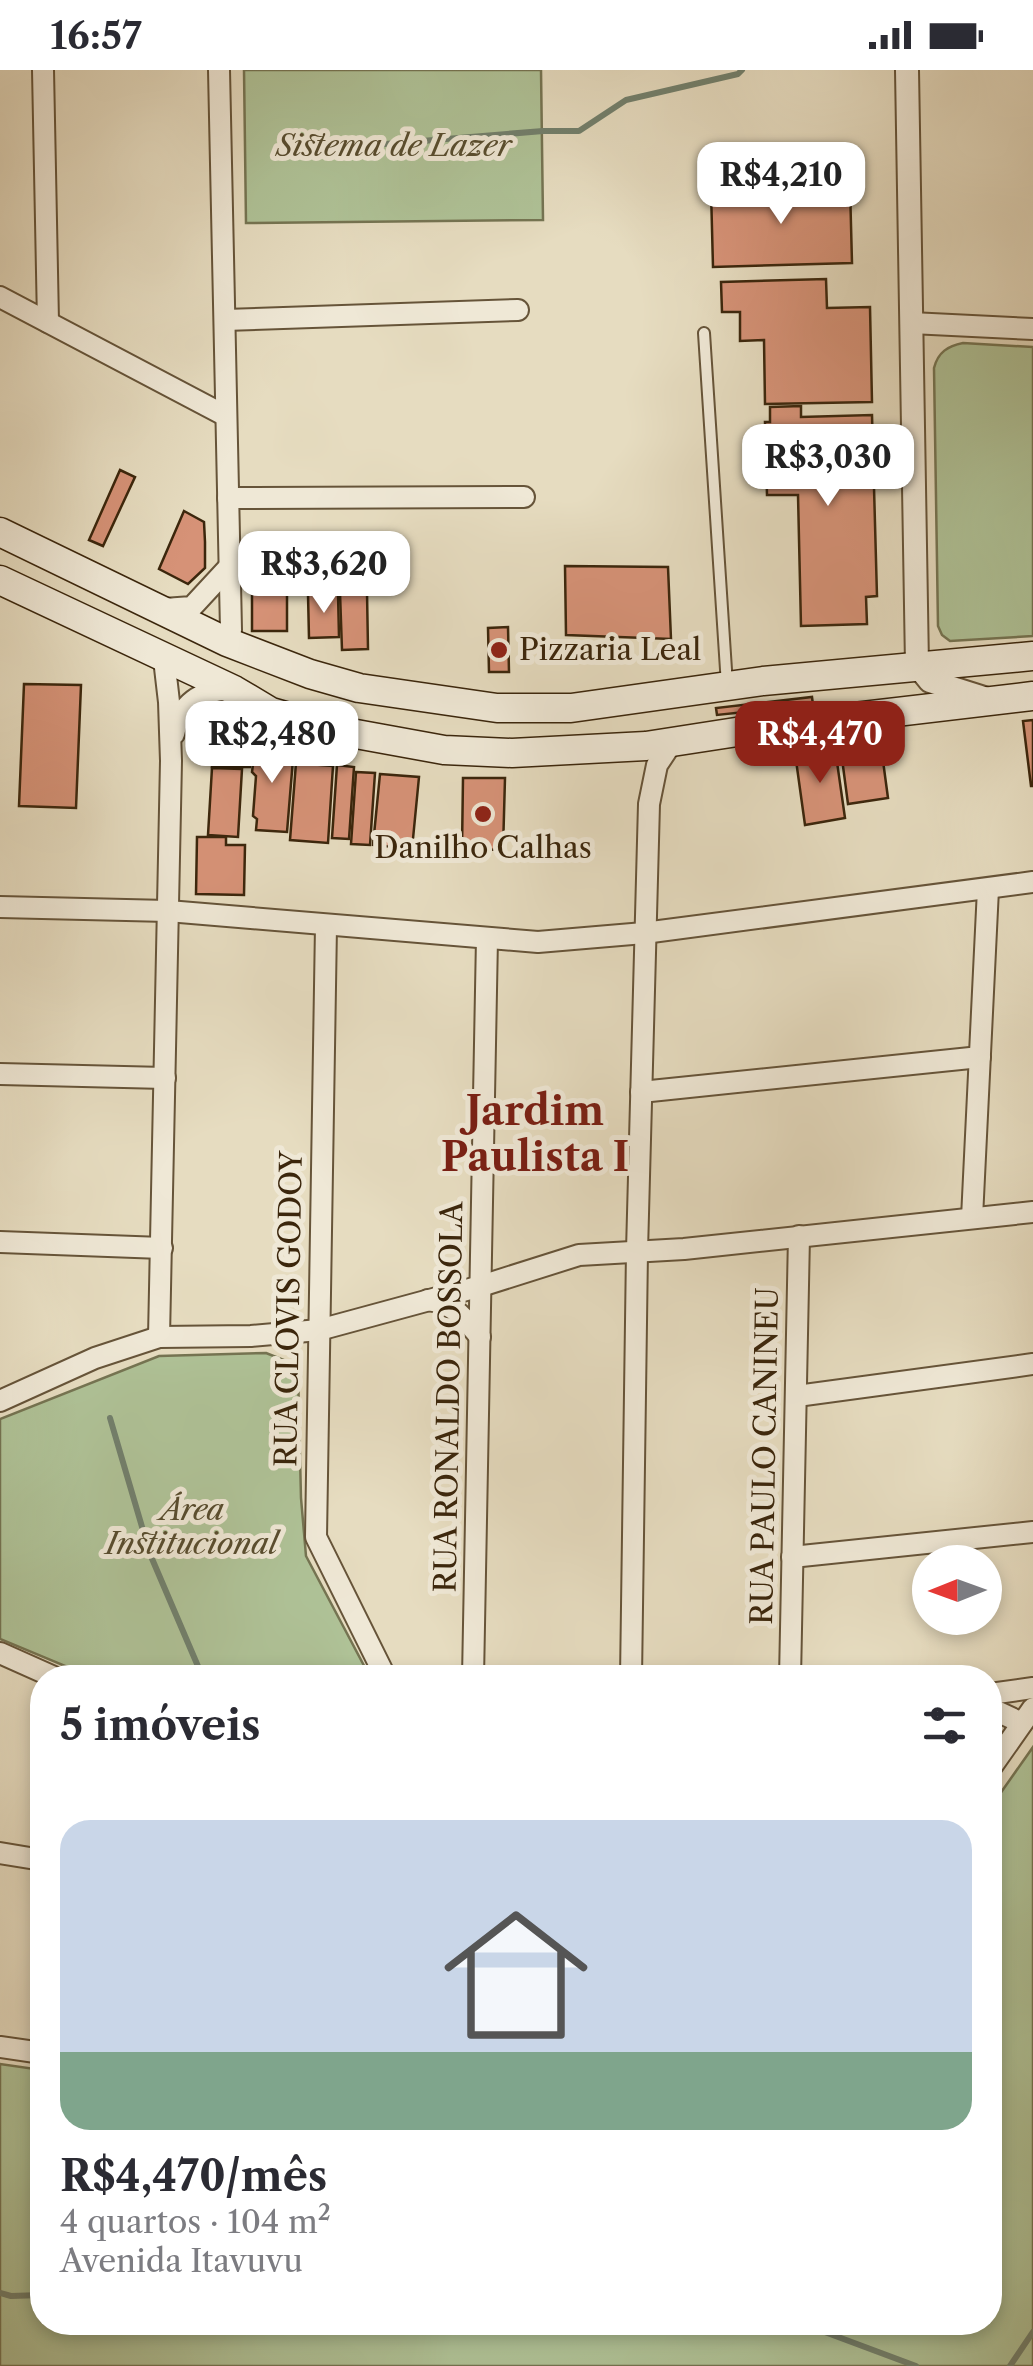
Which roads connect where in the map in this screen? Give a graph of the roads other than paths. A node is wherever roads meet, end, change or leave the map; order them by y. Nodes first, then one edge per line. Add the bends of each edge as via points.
1 (43, 70) edge
2 (220, 70) edge
3 (907, 70) edge
4 (0, 297) edge
5 (518, 310) dead end
6 (224, 320) junction
7 (48, 322) junction
8 (911, 323) junction
9 (1033, 328) edge
10 (704, 333) dead end
11 (226, 416) junction
12 (524, 497) dead end
13 (228, 498) junction
14 (0, 532) edge
15 (229, 566) junction
16 (0, 580) edge
17 (143, 603) junction
18 (227, 642) junction
19 (1033, 656) edge
20 (164, 659) junction
21 (917, 666) junction
22 (727, 686) junction
23 (213, 688) junction
24 (1033, 696) edge
25 (990, 700) junction
26 (673, 742) junction
27 (618, 748) junction
28 (171, 761) junction
29 (649, 804) junction
30 (1033, 882) edge
31 (988, 888) junction
32 (0, 907) edge
33 (168, 911) junction
34 (326, 926) junction
35 (644, 933) junction
36 (487, 938) junction
37 (980, 1058) junction
38 (0, 1074) edge
39 (164, 1078) junction
40 (641, 1092) junction
41 (974, 1171) junction
42 (1033, 1212) edge
43 (1011, 1214) junction
44 (972, 1218) junction
45 (800, 1236) junction
46 (482, 1240) junction
47 (0, 1242) edge
48 (162, 1248) junction
49 (637, 1251) junction
50 (525, 1272) junction
51 (481, 1286) junction
52 (426, 1300) junction
53 (319, 1330) junction
54 (480, 1336) junction
55 (159, 1337) junction
56 (1033, 1364) edge
57 (797, 1396) junction
58 (0, 1401) edge
59 (1033, 1532) edge
60 (792, 1557) junction
61 (0, 1653) edge
62 (380, 1665) edge
63 (471, 1665) edge
64 (631, 1665) edge
65 (790, 1665) edge
66 (30, 1666) edge
67 (1033, 1688) edge
68 (1002, 1692) edge
69 (1002, 1712) edge
70 (1028, 1716) edge
71 (1002, 1749) edge
72 (0, 1854) edge
73 (30, 1858) edge
74 (0, 2047) edge
75 (30, 2051) edge

1 - 7 street
2 - 6 street
3 - 8 street
4 - 7 street
5 - 6 street
6 - 11 street
7 - 11 street
8 - 9 street
8 - 21 street
10 - 22 lane
11 - 13 street
12 - 13 street
13 - 15 street
14 - 17 main road
15 - 17 street via 192,607
15 - 18 street
16 - 20 main road
17 - 18 main road
17 - 20 main road
18 - 22 main road via 358,688 497,708 570,708
18 - 23 main road
19 - 21 main road
20 - 23 main road
20 - 28 street
21 - 22 main road
21 - 25 street via 930,681
23 - 27 main road via 334,730 444,750
23 - 28 street via 184,709
24 - 25 main road
25 - 26 main road
26 - 27 main road
26 - 29 street via 657,765
27 - 29 street via 640,766
28 - 33 street
29 - 35 street
30 - 31 street
31 - 35 street
31 - 37 street
32 - 33 street
33 - 34 street
33 - 39 street
34 - 36 street
34 - 53 street, RUA CLOVIS GODOY
35 - 36 street via 538,942
35 - 40 street
36 - 46 street, RUA RONALDO BOSSOLA
37 - 40 street
37 - 41 street
38 - 39 street
39 - 48 street
40 - 49 street
41 - 43 street via 985,1198
41 - 44 street
42 - 43 street
43 - 44 street
44 - 45 street
45 - 49 street
45 - 57 street, RUA PAULO CANINEU
46 - 50 street via 491,1256
46 - 51 street, RUA RONALDO BOSSOLA
47 - 48 street
48 - 55 street
49 - 50 street via 579,1254
49 - 64 street
50 - 51 street
51 - 52 street
51 - 54 street, RUA RONALDO BOSSOLA
52 - 53 street
52 - 54 street via 461,1312
53 - 55 street
53 - 62 street, RUA CLOVIS GODOY via 316,1538
54 - 63 street, RUA RONALDO BOSSOLA
55 - 58 street
56 - 57 street
57 - 60 street, RUA PAULO CANINEU
59 - 60 street
60 - 65 street, RUA PAULO CANINEU
61 - 66 street
67 - 68 street
69 - 70 street
70 - 71 street
72 - 73 street
74 - 75 street

